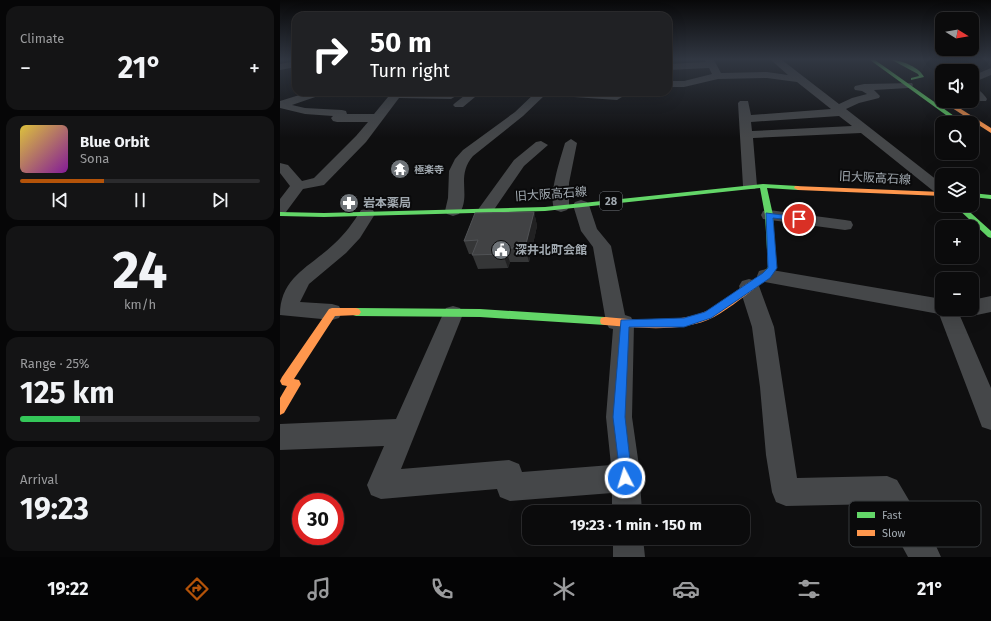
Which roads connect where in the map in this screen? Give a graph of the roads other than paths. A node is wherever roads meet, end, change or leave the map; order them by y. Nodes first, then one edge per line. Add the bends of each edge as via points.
1 (808, 86) edge
2 (876, 86) edge
3 (915, 86) edge
4 (918, 86) edge
5 (935, 95) edge
6 (308, 96) edge
7 (392, 96) edge
8 (471, 96) edge
9 (538, 96) edge
10 (602, 96) edge
11 (617, 97) dead end
12 (744, 103) dead end
13 (280, 105) edge
14 (459, 105) dead end
15 (956, 108) edge
16 (839, 111) junction
17 (952, 116) edge
18 (377, 118) junction
19 (745, 119) junction
20 (863, 129) junction
21 (991, 131) edge
22 (746, 135) junction
23 (571, 143) dead end
24 (541, 145) dead end
25 (280, 168) edge
26 (298, 186) junction
27 (756, 186) junction
28 (935, 186) edge
29 (935, 192) edge
30 (979, 196) edge
31 (991, 197) edge
32 (581, 205) junction
33 (561, 207) junction
34 (280, 209) edge
35 (485, 210) junction
36 (453, 212) junction
37 (966, 212) edge
38 (280, 214) edge
39 (367, 214) junction
40 (769, 215) junction
41 (845, 225) dead end
42 (991, 235) edge
43 (758, 281) junction
44 (991, 304) edge
45 (935, 306) edge
46 (979, 307) edge
47 (332, 312) junction
48 (453, 314) junction
49 (951, 316) edge
50 (620, 322) junction
51 (280, 409) edge
52 (991, 418) edge
53 (403, 432) junction
54 (280, 436) edge
55 (625, 478) junction
56 (893, 501) edge
57 (627, 505) edge
58 (628, 545) edge
59 (919, 547) edge
60 (629, 557) edge
61 (925, 557) edge

1 - 16 street
2 - 16 street via 859,88 875,96 856,100
3 - 17 main road
4 - 5 main road
6 - 13 street
7 - 18 street
8 - 14 street
9 - 36 street via 460,162 456,171
10 - 11 street
12 - 19 street
13 - 18 street via 342,113 337,118
15 - 21 main road
16 - 19 street
16 - 20 street
18 - 26 street via 361,139 318,182
19 - 22 street
20 - 22 street
20 - 28 street
22 - 27 street
23 - 33 street via 562,183
24 - 35 street via 519,163
25 - 26 street via 283,168
26 - 34 street
27 - 29 main road, 旧大阪高石線 / 28
27 - 32 main road, 旧大阪高石線 / 28
27 - 40 main road
30 - 31 main road
32 - 33 main road, 旧大阪高石線 / 28
32 - 50 street via 589,230 602,246
33 - 35 main road, 旧大阪高石線 / 28
35 - 36 main road, 旧大阪高石線 / 28
36 - 39 main road, 旧大阪高石線 / 28
37 - 42 main road
38 - 39 main road, 旧大阪高石線 / 28
39 - 47 street via 354,234 302,279 286,309
40 - 41 street
40 - 43 main road via 772,268
43 - 45 street
43 - 50 main road via 708,315 684,322
43 - 56 street via 779,455 786,492 887,490
44 - 46 street
47 - 48 main road via 406,311
47 - 51 main road via 286,381 295,384
48 - 50 main road via 540,315
48 - 53 street
49 - 52 street
50 - 55 street via 619,417
53 - 54 street
53 - 55 street via 381,485 509,474 510,487
55 - 57 street
58 - 60 street
59 - 61 street

